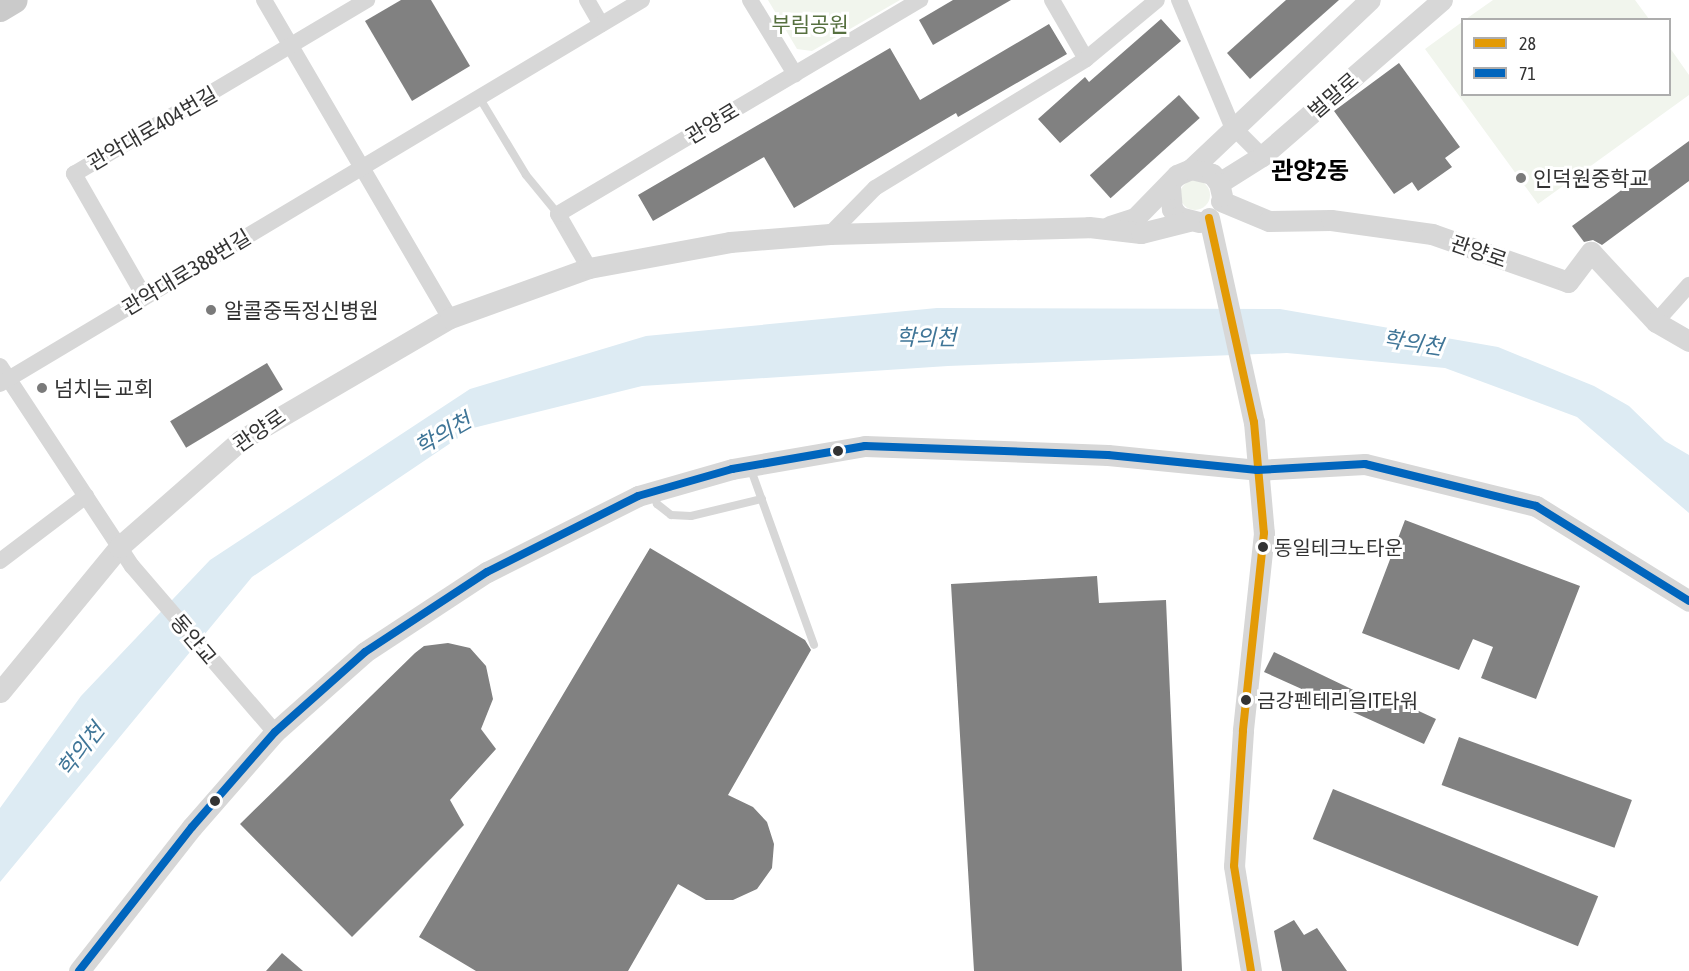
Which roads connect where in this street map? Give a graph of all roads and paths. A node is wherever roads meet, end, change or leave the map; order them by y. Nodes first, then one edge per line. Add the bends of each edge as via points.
1 (15, 0) edge
2 (264, 0) edge
3 (367, 0) edge
4 (587, 0) edge
5 (642, 0) edge
6 (750, 0) edge
7 (920, 0) edge
8 (1052, 0) edge
9 (1157, 0) edge
10 (1179, 0) edge
11 (1370, 0) edge
12 (1442, 0) edge
13 (0, 9) edge
14 (601, 24) junction
15 (290, 46) junction
16 (1086, 59) junction
17 (795, 74) junction
18 (479, 97) junction
19 (1232, 126) junction
20 (1262, 156) junction
21 (364, 166) junction
22 (1191, 169) junction
23 (1170, 187) junction
24 (1210, 206) junction
25 (558, 214) junction
26 (1110, 226) junction
27 (830, 234) junction
28 (589, 268) junction
29 (1689, 285) edge
30 (144, 296) junction
31 (450, 318) junction
32 (1656, 322) junction
33 (1689, 341) edge
34 (3, 376) edge
35 (750, 466) junction
36 (1257, 470) junction
37 (652, 491) junction
38 (86, 496) junction
39 (762, 499) junction
40 (119, 547) junction
41 (0, 561) edge
42 (1689, 601) edge
43 (814, 645) dead end
44 (0, 692) edge
45 (275, 732) junction
46 (80, 971) edge
47 (1251, 971) edge

1 - 13 main road
2 - 15 street
3 - 15 street, 관악대로404번길
4 - 14 street
5 - 14 street
6 - 17 street
7 - 17 street, 관양로
8 - 16 street
9 - 16 street
10 - 19 street
11 - 19 street
12 - 20 street, 벌말로
14 - 18 street
15 - 21 street
15 - 30 street, 관악대로404번길 via 74,174
16 - 27 street via 875,188
17 - 25 street, 관양로
18 - 21 street
18 - 25 lane via 526,175
19 - 20 street
19 - 22 street
20 - 24 street, 벌말로
21 - 30 street, 관악대로388번길
21 - 31 street
22 - 23 street via 1177,175
22 - 24 street via 1202,169
23 - 24 street via 1172,209
23 - 26 street via 1135,218
24 - 26 street, 관양로 via 1141,234
24 - 32 street, 관양로 via 1269,221 1331,220 1432,234 1568,282 1591,252
24 - 36 street via 1254,422
25 - 28 street
26 - 27 street, 관양로
27 - 28 street, 관양로 via 730,242
28 - 31 street, 관양로
29 - 32 street
30 - 34 street, 관악대로388번길
31 - 40 street, 관양로 via 241,440
32 - 33 street, 관양로
34 - 38 street, 관악대로388번길
35 - 36 street via 865,446 1108,454
35 - 37 street
35 - 39 lane
36 - 42 street via 1365,464 1536,506
36 - 47 street via 1264,533 1243,731 1234,866
37 - 39 lane via 657,504 671,515 691,516
37 - 45 street via 487,572 365,652
38 - 40 street, 관악대로388번길
38 - 41 street
39 - 43 lane
40 - 44 street, 관양로
40 - 45 street, 동안교
45 - 46 street via 192,827

